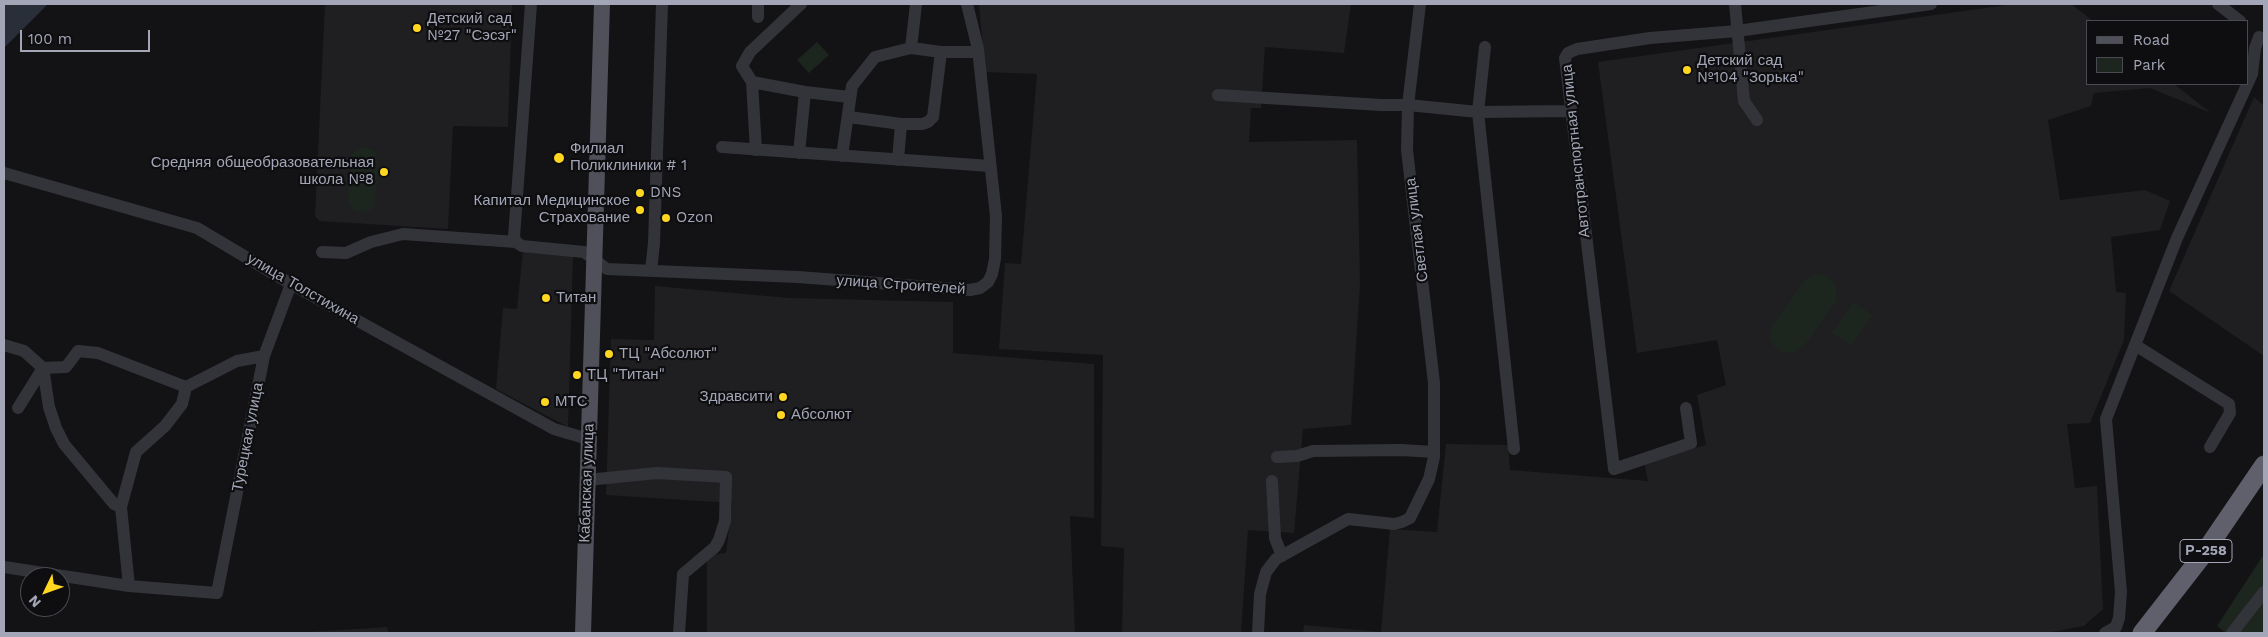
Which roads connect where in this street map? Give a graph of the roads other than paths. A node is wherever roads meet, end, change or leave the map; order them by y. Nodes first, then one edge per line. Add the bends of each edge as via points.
1 (531, 4) edge
2 (602, 4) edge
3 (662, 4) edge
4 (758, 4) edge
5 (801, 4) edge
6 (916, 4) edge
7 (968, 4) edge
8 (1420, 4) edge
9 (1735, 4) edge
10 (1931, 4) edge
11 (2218, 4) edge
12 (1886, 7) edge
13 (758, 17) dead end
14 (2239, 20) edge
15 (2248, 28) edge
16 (1737, 31) junction
17 (2262, 37) edge
18 (1485, 47) dead end
19 (911, 48) junction
20 (941, 52) junction
21 (978, 52) junction
22 (752, 82) junction
23 (2248, 83) edge
24 (2247, 85) edge
25 (805, 92) junction
26 (1218, 95) dead end
27 (849, 97) junction
28 (1408, 105) junction
29 (1569, 110) junction
30 (1478, 112) junction
31 (849, 117) junction
32 (1757, 120) dead end
33 (901, 124) junction
34 (722, 147) dead end
35 (756, 150) junction
36 (799, 153) junction
37 (842, 156) junction
38 (898, 160) junction
39 (990, 166) junction
40 (4, 173) edge
41 (516, 242) junction
42 (322, 252) dead end
43 (594, 259) junction
44 (651, 271) junction
45 (291, 284) junction
46 (4, 345) edge
47 (2135, 346) junction
48 (264, 356) junction
49 (43, 368) junction
50 (186, 387) junction
51 (18, 408) dead end
52 (1686, 408) dead end
53 (588, 439) junction
54 (2210, 447) dead end
55 (1514, 449) dead end
56 (1434, 455) junction
57 (1277, 456) dead end
58 (2264, 465) edge
59 (587, 480) junction
60 (1272, 481) dead end
61 (120, 507) junction
62 (1282, 556) junction
63 (4, 567) edge
64 (130, 586) junction
65 (2264, 592) edge
66 (2115, 631) edge
67 (583, 633) edge
68 (679, 633) edge
69 (1258, 633) edge
70 (2142, 633) edge
71 (2232, 633) edge

1 - 41 street
2 - 43 main road, Кабанская улица
3 - 44 street
4 - 13 street
5 - 22 street via 750,52 742,66
6 - 19 street
7 - 21 street, улица Строителей
8 - 28 street, Светлая улица
9 - 16 street
10 - 12 street, Автотранспортная улица
11 - 14 street
12 - 16 street, Автотранспортная улица
15 - 17 street
16 - 29 street, Автотранспортная улица via 1650,38 1568,53 1564,58
16 - 32 street via 1744,101
17 - 23 street via 2255,48
18 - 30 street
19 - 20 street
19 - 27 street via 875,57 852,86
20 - 21 street
20 - 33 street via 933,117 922,124
21 - 39 street, улица Строителей
22 - 25 street
22 - 35 street
24 - 47 street via 2177,238
25 - 27 street
25 - 36 street
26 - 28 street
27 - 31 street
28 - 30 street
28 - 56 street, Светлая улица via 1407,150 1434,383
29 - 30 street
29 - 52 street, Автотранспортная улица via 1614,469 1691,443
30 - 55 street
31 - 33 street
31 - 37 street
33 - 38 street
34 - 35 street
35 - 36 street
36 - 37 street
37 - 38 street
38 - 39 street
39 - 44 street, улица Строителей via 996,216 995,259 988,282 980,288 970,290 798,277
40 - 45 street, улица Толстихина via 197,228
41 - 42 street, улица Строителей via 403,234 346,253
41 - 43 street, улица Строителей via 522,246 584,252
43 - 44 street, улица Строителей via 607,269
43 - 53 main road, Кабанская улица
45 - 48 street, Турецкая улица
45 - 53 street, улица Толстихина via 554,430
46 - 49 street via 24,352
47 - 54 street via 2228,404 2230,413
47 - 66 street via 2106,419 2121,592
48 - 50 street via 237,361
48 - 64 street, Турецкая улица via 217,593
49 - 50 street via 66,367 78,351 85,351
49 - 51 street
49 - 61 street via 49,407 64,444
50 - 61 street via 182,404 165,426 136,452
53 - 59 main road, Кабанская улица
56 - 57 street via 1401,450 1313,451 1297,456
56 - 62 street, Светлая улица via 1429,479 1410,518 1394,524 1348,519
58 - 70 highway, Р-258 via 2202,556
59 - 67 main road, Кабанская улица
59 - 68 street via 657,473 726,477 725,521 720,540 683,574
60 - 62 street via 1275,538
61 - 64 street
62 - 69 street, Светлая улица via 1266,572 1260,594
63 - 64 street
65 - 71 street

